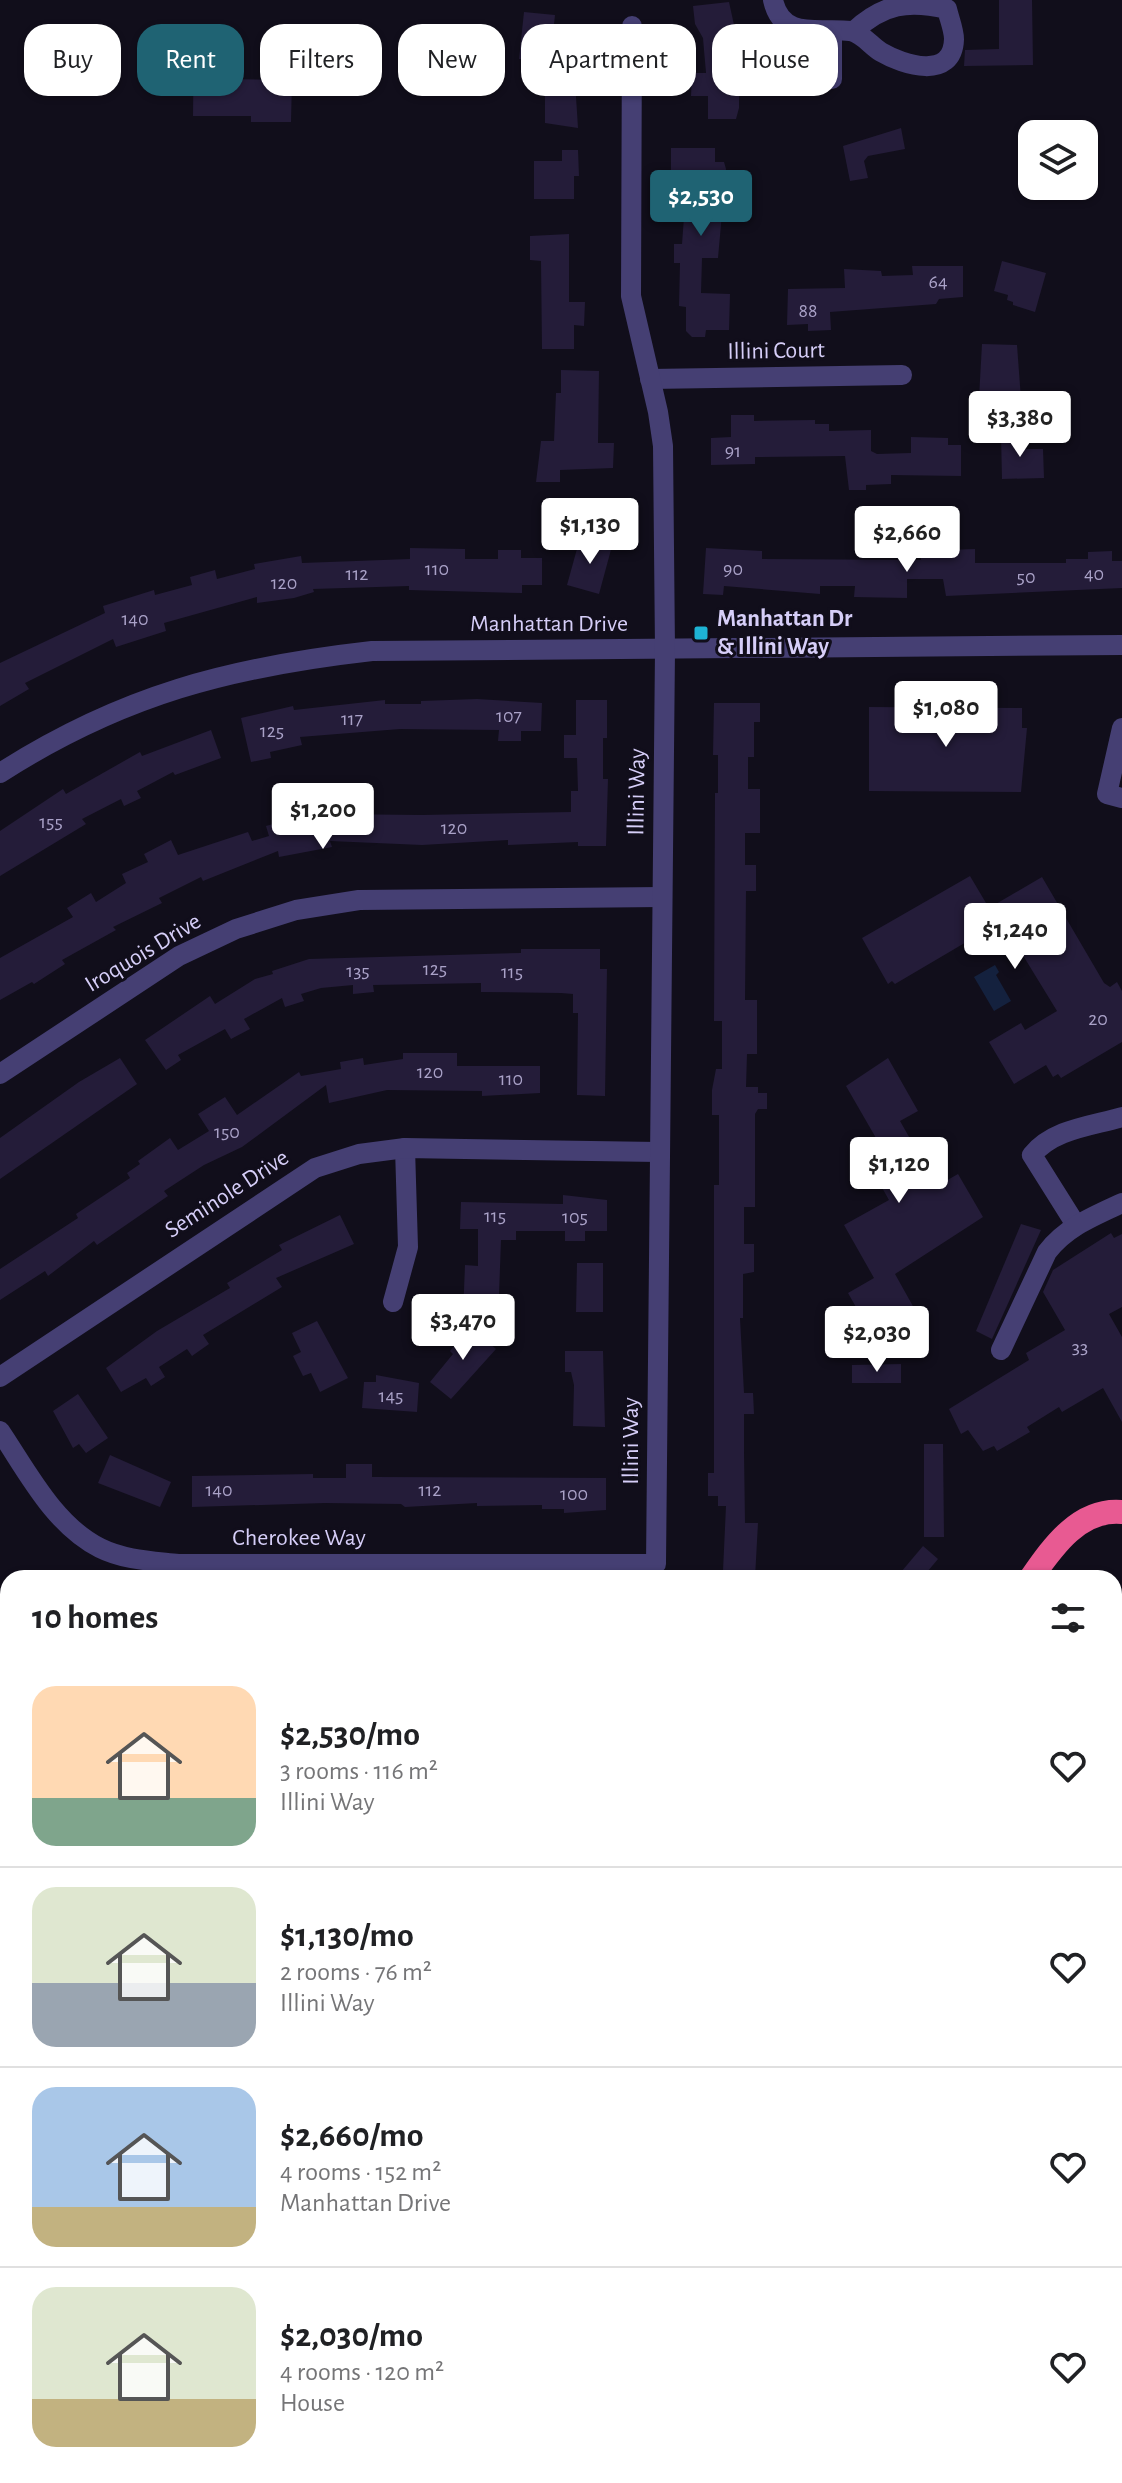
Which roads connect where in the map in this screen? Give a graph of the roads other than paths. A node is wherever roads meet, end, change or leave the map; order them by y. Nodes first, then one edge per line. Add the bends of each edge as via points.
1 (773, 0) edge
2 (787, 24) edge
3 (838, 31) edge
4 (854, 31) junction
5 (631, 96) edge
6 (902, 375) dead end
7 (650, 379) junction
8 (1122, 645) edge
9 (665, 650) junction
10 (1122, 728) edge
11 (0, 773) edge
12 (1122, 798) edge
13 (662, 897) junction
14 (0, 1074) edge
15 (1122, 1117) edge
16 (405, 1148) junction
17 (658, 1152) junction
18 (1122, 1203) edge
19 (1076, 1225) junction
20 (393, 1302) dead end
21 (1001, 1350) dead end
22 (0, 1377) edge
23 (0, 1431) edge
24 (1122, 1512) edge
25 (656, 1564) joint
26 (1037, 1570) edge

1 - 2 street
3 - 4 street
4 - 4 street via 874,12 927,4 947,9 954,39 950,56 940,65 912,66 881,52
5 - 7 street, Illini Way via 631,296
6 - 7 street, Illini Court
7 - 9 street, Illini Way via 663,446
8 - 9 street, Manhattan Drive
9 - 11 street, Manhattan Drive via 372,651 283,661 132,703 51,740
9 - 13 street, Illini Way
10 - 12 street via 1107,794
13 - 14 street, Iroquois Drive via 359,900 296,910 236,929 179,956
13 - 17 street, Illini Way
15 - 19 street via 1058,1135 1032,1155
16 - 17 street, Seminole Drive
16 - 20 street via 408,1247
16 - 22 street, Seminole Drive via 359,1154 295,1179
17 - 25 street, Illini Way
18 - 19 street
19 - 21 street via 1047,1252
23 - 25 street, Cherokee Way via 49,1504 70,1525 99,1548 134,1559 178,1564
24 - 26 highway via 1075,1526

